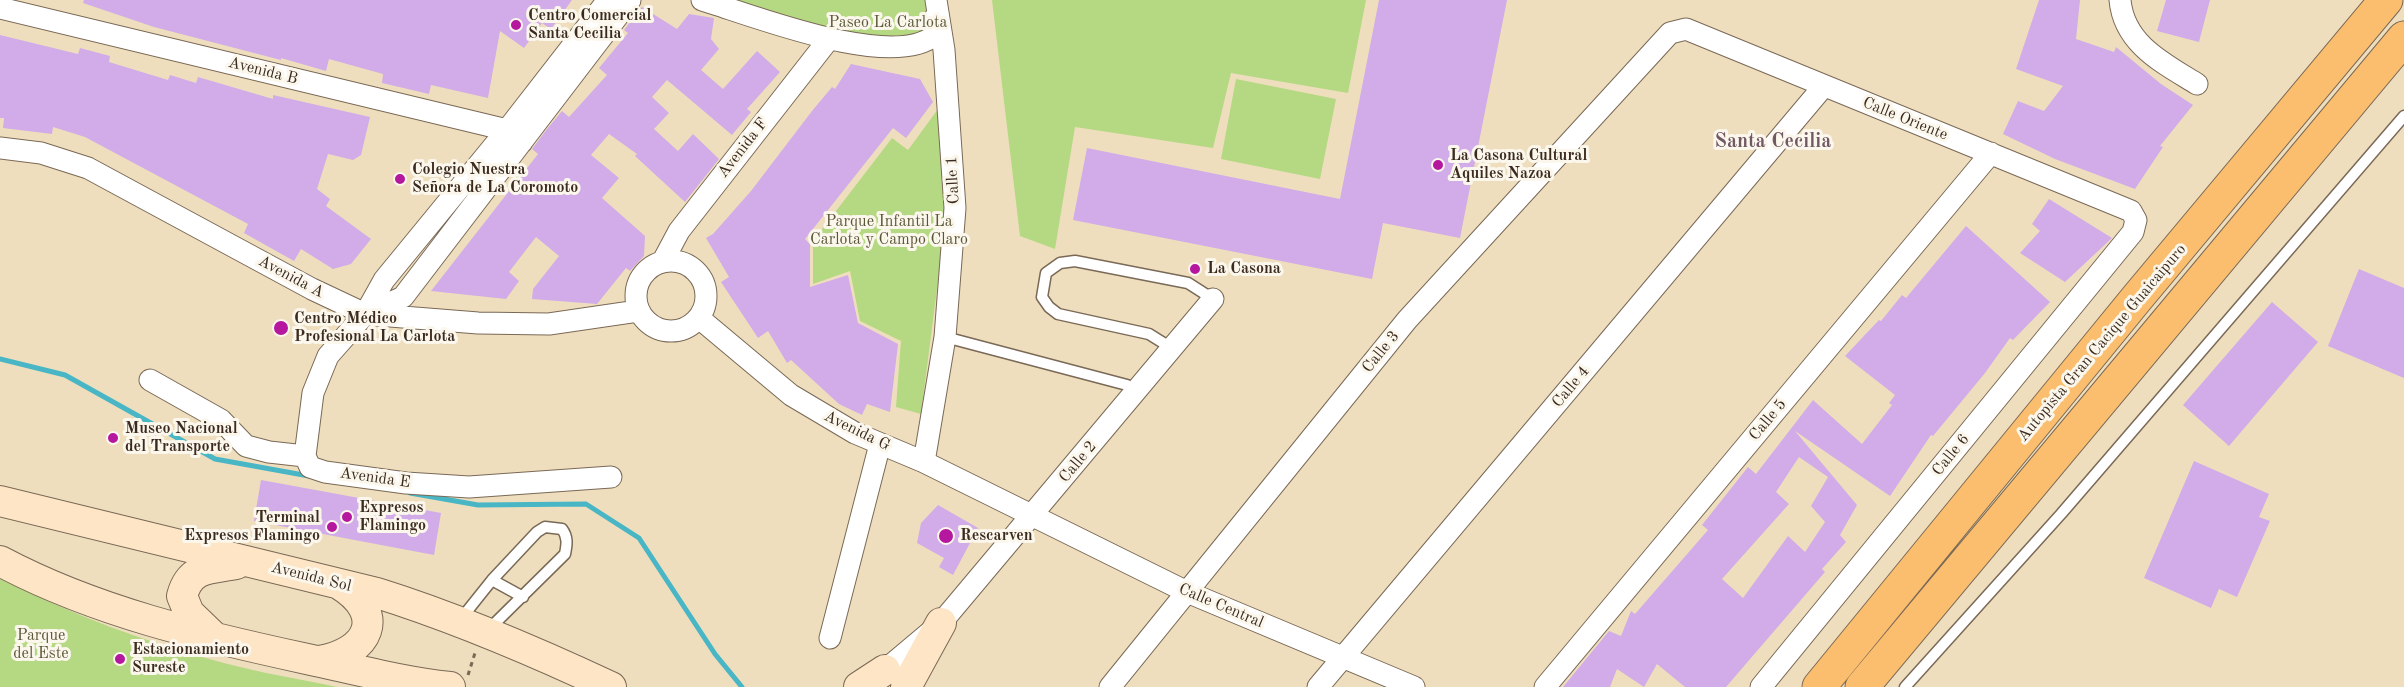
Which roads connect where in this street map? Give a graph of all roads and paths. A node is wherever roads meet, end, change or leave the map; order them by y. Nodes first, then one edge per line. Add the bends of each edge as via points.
1 (608, 0) edge
2 (630, 0) edge
3 (702, 0) edge
4 (2120, 0) edge
5 (2386, 0) edge
6 (935, 1) edge
7 (0, 8) edge
8 (1670, 33) joint
9 (829, 39) junction
10 (2404, 39) edge
11 (2197, 84) dead end
12 (1823, 87) junction
13 (2404, 116) edge
14 (515, 136) junction
15 (0, 148) edge
16 (1991, 153) junction
17 (2136, 220) joint
18 (663, 261) junction
19 (1213, 299) joint
20 (638, 311) junction
21 (365, 314) junction
22 (699, 318) junction
23 (945, 337) junction
24 (1173, 348) junction
25 (150, 380) dead end
26 (1137, 392) junction
27 (880, 444) junction
28 (305, 456) junction
29 (924, 462) junction
30 (611, 477) dead end
31 (0, 501) edge
32 (1032, 517) junction
33 (0, 561) edge
34 (245, 562) junction
35 (492, 580) junction
36 (339, 584) junction
37 (1187, 592) junction
38 (523, 597) junction
39 (941, 623) joint
40 (473, 635) junction
41 (831, 638) dead end
42 (218, 640) junction
43 (1343, 657) junction
44 (319, 661) junction
45 (888, 681) edge
46 (451, 685) edge
47 (610, 687) edge
48 (859, 687) edge
49 (1110, 687) edge
50 (1318, 687) edge
51 (1414, 687) edge
52 (1545, 687) edge
53 (1761, 687) edge
54 (1819, 687) edge
55 (1862, 687) edge
56 (1905, 687) edge

1 - 14 street
2 - 14 street
3 - 9 street
4 - 11 street via 2135,42
5 - 54 highway, Autopista Gran Cacique Guaicaipuro
6 - 9 street via 935,35 922,45 891,48
6 - 23 street, Calle 1 via 944,50 955,194
7 - 14 street, Avenida B
8 - 12 street, Calle Oriente via 1686,29
8 - 37 street, Calle 3 via 1407,320
9 - 18 street, Avenida F via 679,231
10 - 55 highway
12 - 16 street, Calle Oriente
12 - 43 street, Calle 4
13 - 56 lane via 2061,514
14 - 21 street via 403,297
15 - 21 street, Avenida A via 41,153 88,168 312,290
16 - 17 street, Calle Oriente via 2131,211
16 - 52 street, Calle 5
17 - 53 street, Calle 6 via 2133,232
18 - 20 street via 653,265 639,280
18 - 22 street via 684,263 700,276 706,297
19 - 24 street, Calle 2
19 - 24 lane via 1188,283 1075,261 1060,263 1046,273 1042,297 1058,314 1149,334
20 - 21 street, Avenida A via 549,324
20 - 22 street via 648,324 663,331 689,327
21 - 28 street via 324,365 313,393
22 - 27 street, Avenida G via 791,395
23 - 26 lane via 1126,385
23 - 29 street, Calle 1
24 - 26 street, Calle 2
25 - 28 street via 220,420 246,446
26 - 32 street, Calle 2
27 - 29 street, Avenida G
27 - 41 street
28 - 30 street, Avenida E via 310,467 325,472 434,485 469,487
29 - 32 street, Avenida G
31 - 34 main road, Avenida Sol
32 - 37 street, Calle Central
32 - 39 street, Calle 2
33 - 42 main road via 102,605
34 - 36 main road, Avenida Sol
34 - 42 main road via 198,572 185,586 184,606
35 - 38 lane
35 - 38 lane via 537,532 544,527 562,529 566,534 565,554
35 - 40 lane
36 - 40 main road, Avenida Sol via 418,606
36 - 44 main road via 361,600 366,611 365,632 355,649
37 - 43 street, Calle Central
37 - 49 street, Calle 3
38 - 40 lane
39 - 45 main road
40 - 46 path
40 - 47 main road, Avenida Sol
42 - 44 main road
43 - 50 street, Calle 4
43 - 51 street, Calle Central
44 - 46 main road
45 - 48 main road

